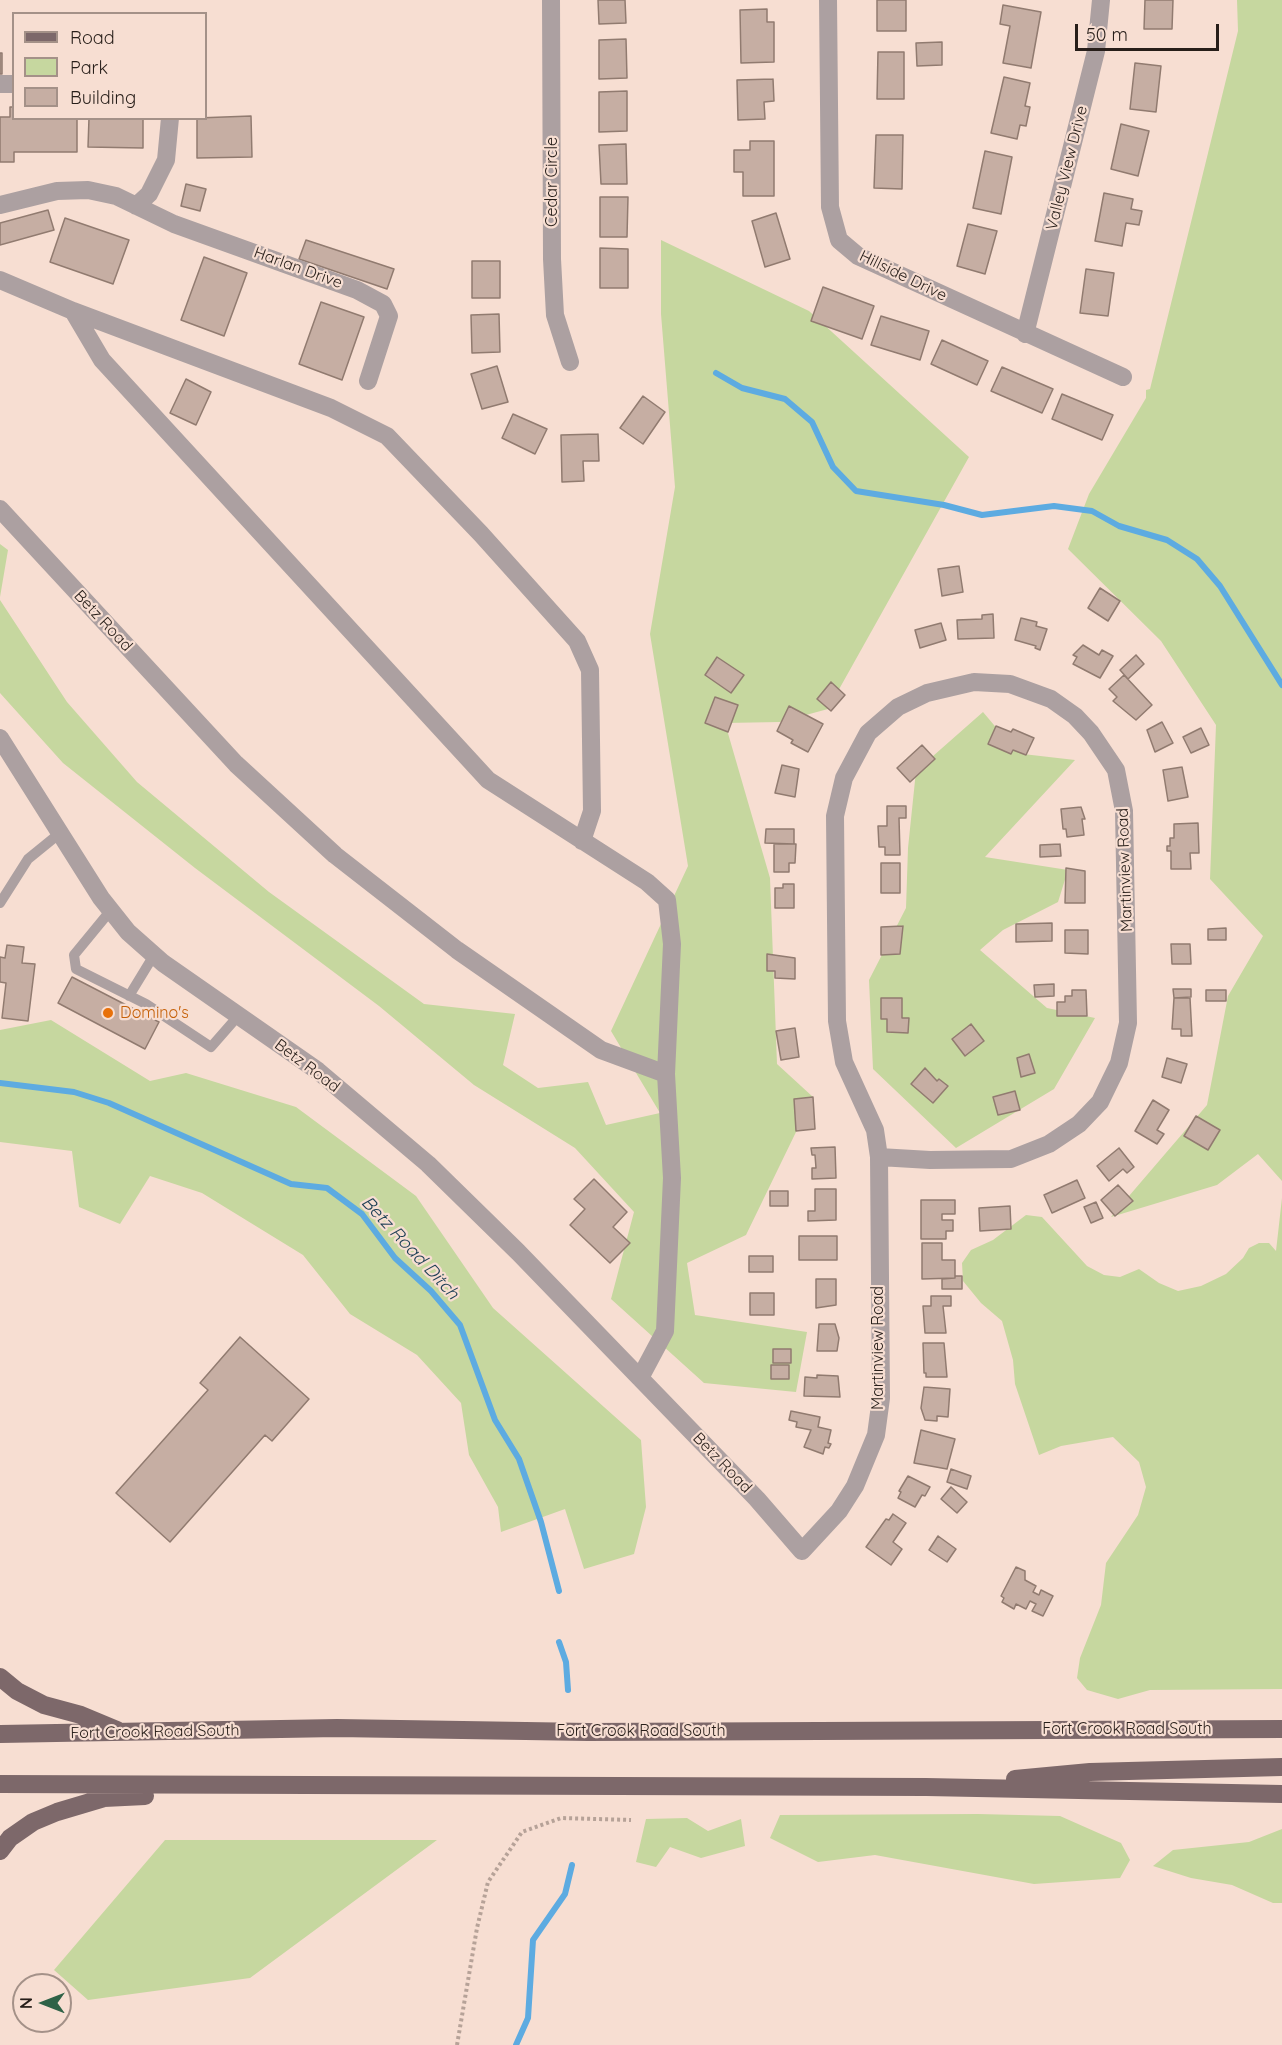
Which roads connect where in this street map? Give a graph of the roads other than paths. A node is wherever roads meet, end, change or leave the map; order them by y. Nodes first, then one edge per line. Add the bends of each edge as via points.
1 (551, 0) edge
2 (828, 0) edge
3 (1101, 0) edge
4 (170, 120) edge
5 (0, 205) edge
6 (136, 206) junction
7 (0, 280) edge
8 (73, 311) junction
9 (1025, 334) junction
10 (570, 362) dead end
11 (1124, 377) dead end
12 (368, 381) dead end
13 (0, 509) edge
14 (0, 738) edge
15 (60, 833) junction
16 (582, 841) junction
17 (0, 903) edge
18 (111, 910) junction
19 (154, 955) junction
20 (129, 996) junction
21 (238, 1015) junction
22 (666, 1074) junction
23 (879, 1157) junction
24 (640, 1378) junction
25 (802, 1551) joint
26 (0, 1677) edge
27 (1282, 1729) edge
28 (124, 1733) junction
29 (0, 1734) edge
30 (1282, 1767) edge
31 (0, 1784) edge
32 (302, 1787) junction
33 (926, 1787) junction
34 (1282, 1794) edge
35 (0, 1851) edge

1 - 10 street, Cedar Circle via 552,259 555,315
2 - 9 street, Hillside Drive via 830,207 839,240 858,256
3 - 9 street, Valley View Drive via 1096,51
4 - 6 street via 166,160 149,194
5 - 6 street, Harlan Drive via 57,190 88,190 116,196
6 - 12 street, Harlan Drive via 174,224 357,290 383,304 389,316
7 - 8 street
8 - 16 street via 102,360 488,780
8 - 16 street via 331,408 387,436 577,641 590,670 592,811
9 - 11 street, Hillside Drive
13 - 22 street, Betz Road via 236,764 335,855 457,950 601,1050
14 - 15 street, Betz Road
15 - 17 lane via 28,859
15 - 18 street, Betz Road
16 - 22 street via 647,882 667,900 672,944
18 - 19 street, Betz Road
18 - 20 lane via 74,955 76,969
19 - 20 lane
19 - 21 street, Betz Road
20 - 21 lane via 211,1047
21 - 24 street, Betz Road via 318,1071 428,1164
22 - 24 street via 672,1178 665,1331
23 - 23 street, Martinview Road via 875,1130 844,1062 837,1021 835,816 844,778 868,733 898,707 927,693 974,682 1010,684 1051,699 1075,716 1116,770 1124,810 1128,944 1128,1023 1119,1063 1100,1102 1078,1124 1040,1148 1011,1159
23 - 25 street, Martinview Road via 881,1398 876,1435 845,1502
24 - 25 street, Betz Road
26 - 28 main road via 44,1705
27 - 28 main road, Fort Crook Road South via 337,1728
28 - 29 main road, Fort Crook Road South
30 - 33 main road via 1090,1772
31 - 32 main road
32 - 33 main road
32 - 35 main road via 91,1801 33,1822 10,1838
33 - 34 main road

